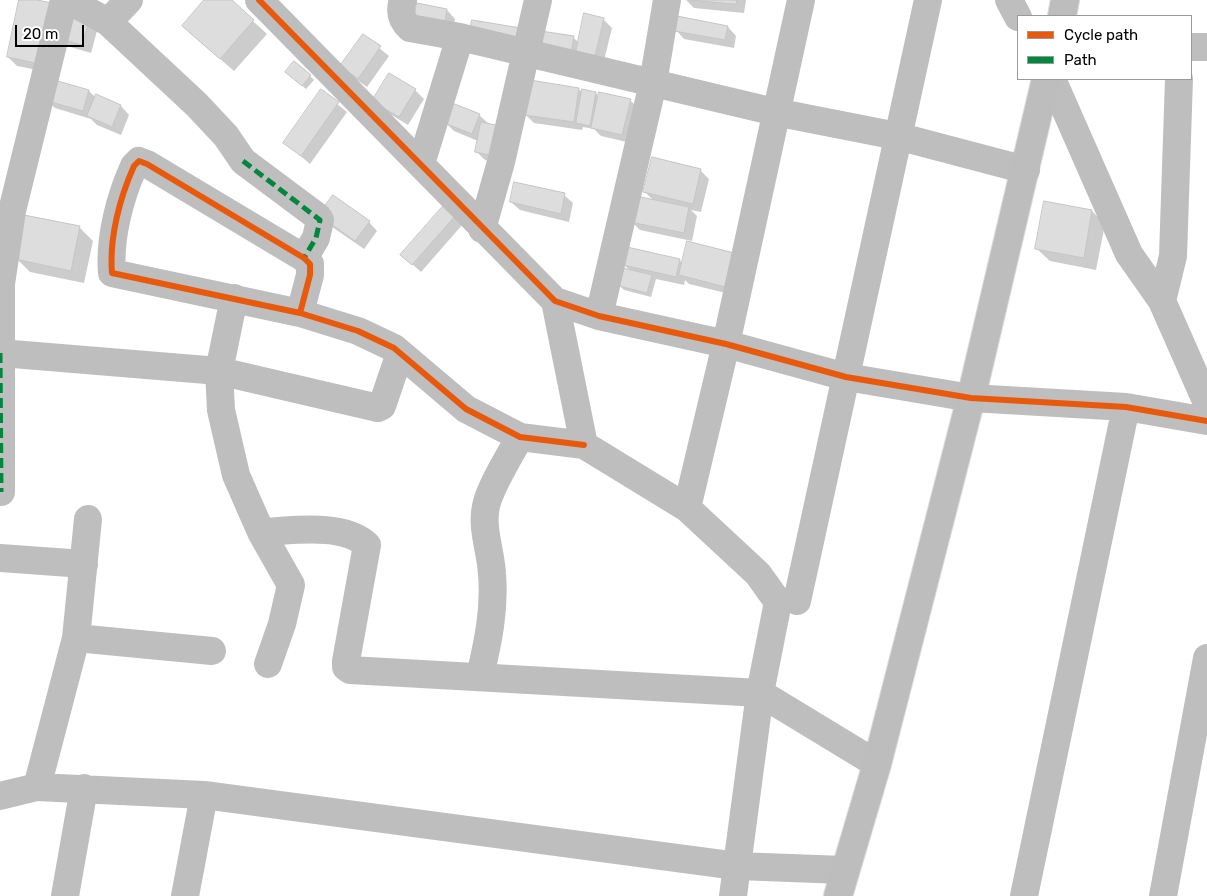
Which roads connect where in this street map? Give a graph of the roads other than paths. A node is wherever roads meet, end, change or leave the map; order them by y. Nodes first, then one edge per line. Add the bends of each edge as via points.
1 (66, 0) edge
2 (129, 0) edge
3 (259, 0) edge
4 (403, 0) edge
5 (538, 0) edge
6 (667, 0) edge
7 (801, 0) edge
8 (928, 0) edge
9 (1009, 0) edge
10 (1066, 0) edge
11 (1017, 15) edge
12 (1062, 15) edge
13 (108, 22) junction
14 (460, 37) junction
15 (1192, 47) edge
16 (1207, 47) edge
17 (527, 53) junction
18 (1046, 80) edge
19 (1052, 80) edge
20 (1179, 80) edge
21 (652, 82) junction
22 (776, 112) junction
23 (897, 136) junction
24 (422, 164) junction
25 (1026, 170) junction
26 (482, 229) junction
27 (304, 258) junction
28 (234, 298) junction
29 (555, 301) junction
30 (1162, 301) junction
31 (300, 313) junction
32 (599, 316) junction
33 (726, 344) junction
34 (0, 353) edge
35 (400, 353) junction
36 (218, 371) junction
37 (846, 377) junction
38 (971, 398) junction
39 (1207, 403) edge
40 (1126, 406) junction
41 (1207, 421) edge
42 (520, 437) junction
43 (584, 446) junction
44 (1, 492) edge
45 (687, 508) junction
46 (88, 519) dead end
47 (261, 532) junction
48 (0, 558) edge
49 (84, 564) junction
50 (797, 601) dead end
51 (76, 638) junction
52 (212, 650) dead end
53 (1207, 658) edge
54 (268, 664) dead end
55 (480, 676) junction
56 (760, 694) junction
57 (877, 764) junction
58 (37, 787) junction
59 (84, 788) junction
60 (204, 795) junction
61 (0, 796) edge
62 (737, 866) junction
63 (841, 883) edge
64 (65, 896) edge
65 (186, 896) edge
66 (733, 896) edge
67 (1024, 896) edge
68 (1163, 896) edge

1 - 13 street
1 - 34 street via 12,211 1,284
2 - 13 street
3 - 24 street
4 - 14 street via 401,15 410,28
5 - 17 street
6 - 21 street
7 - 22 street
8 - 23 street
9 - 11 street
10 - 12 main road
13 - 27 street via 196,105 226,136 243,161 320,220 316,238
14 - 17 street
14 - 24 street
15 - 16 street
17 - 21 street
17 - 26 street
18 - 25 main road
19 - 30 street via 1129,254
20 - 30 street via 1173,256
21 - 22 street
21 - 32 street
22 - 23 street
22 - 33 street
23 - 25 street
23 - 37 street
24 - 26 street
25 - 38 main road
26 - 29 street
27 - 28 street via 139,161 128,178 120,205 112,247 112,272
27 - 31 street via 310,264 310,275
28 - 31 street
28 - 36 street
29 - 32 street
29 - 43 street
30 - 39 street
31 - 35 street via 358,331
32 - 33 street
33 - 37 street
33 - 45 street
34 - 36 street
34 - 44 street
35 - 36 street via 382,406 378,408
35 - 42 street via 466,409
36 - 47 street via 221,410 236,476
37 - 38 street
37 - 50 street
38 - 40 street
38 - 57 main road
40 - 41 street
40 - 67 street
42 - 43 street
42 - 55 street via 486,504 484,518 493,605
43 - 45 street
45 - 56 street via 758,574 778,602
46 - 49 street
47 - 54 street via 291,586
47 - 55 street via 322,529 361,539 367,544 346,667 350,670
48 - 49 street
49 - 51 street
51 - 52 street
51 - 58 street
53 - 68 street
55 - 56 street
56 - 57 street
56 - 62 street
57 - 63 main road
58 - 59 street
58 - 61 street
59 - 60 street
59 - 64 street
60 - 62 street
60 - 65 street
62 - 63 street
62 - 66 street

